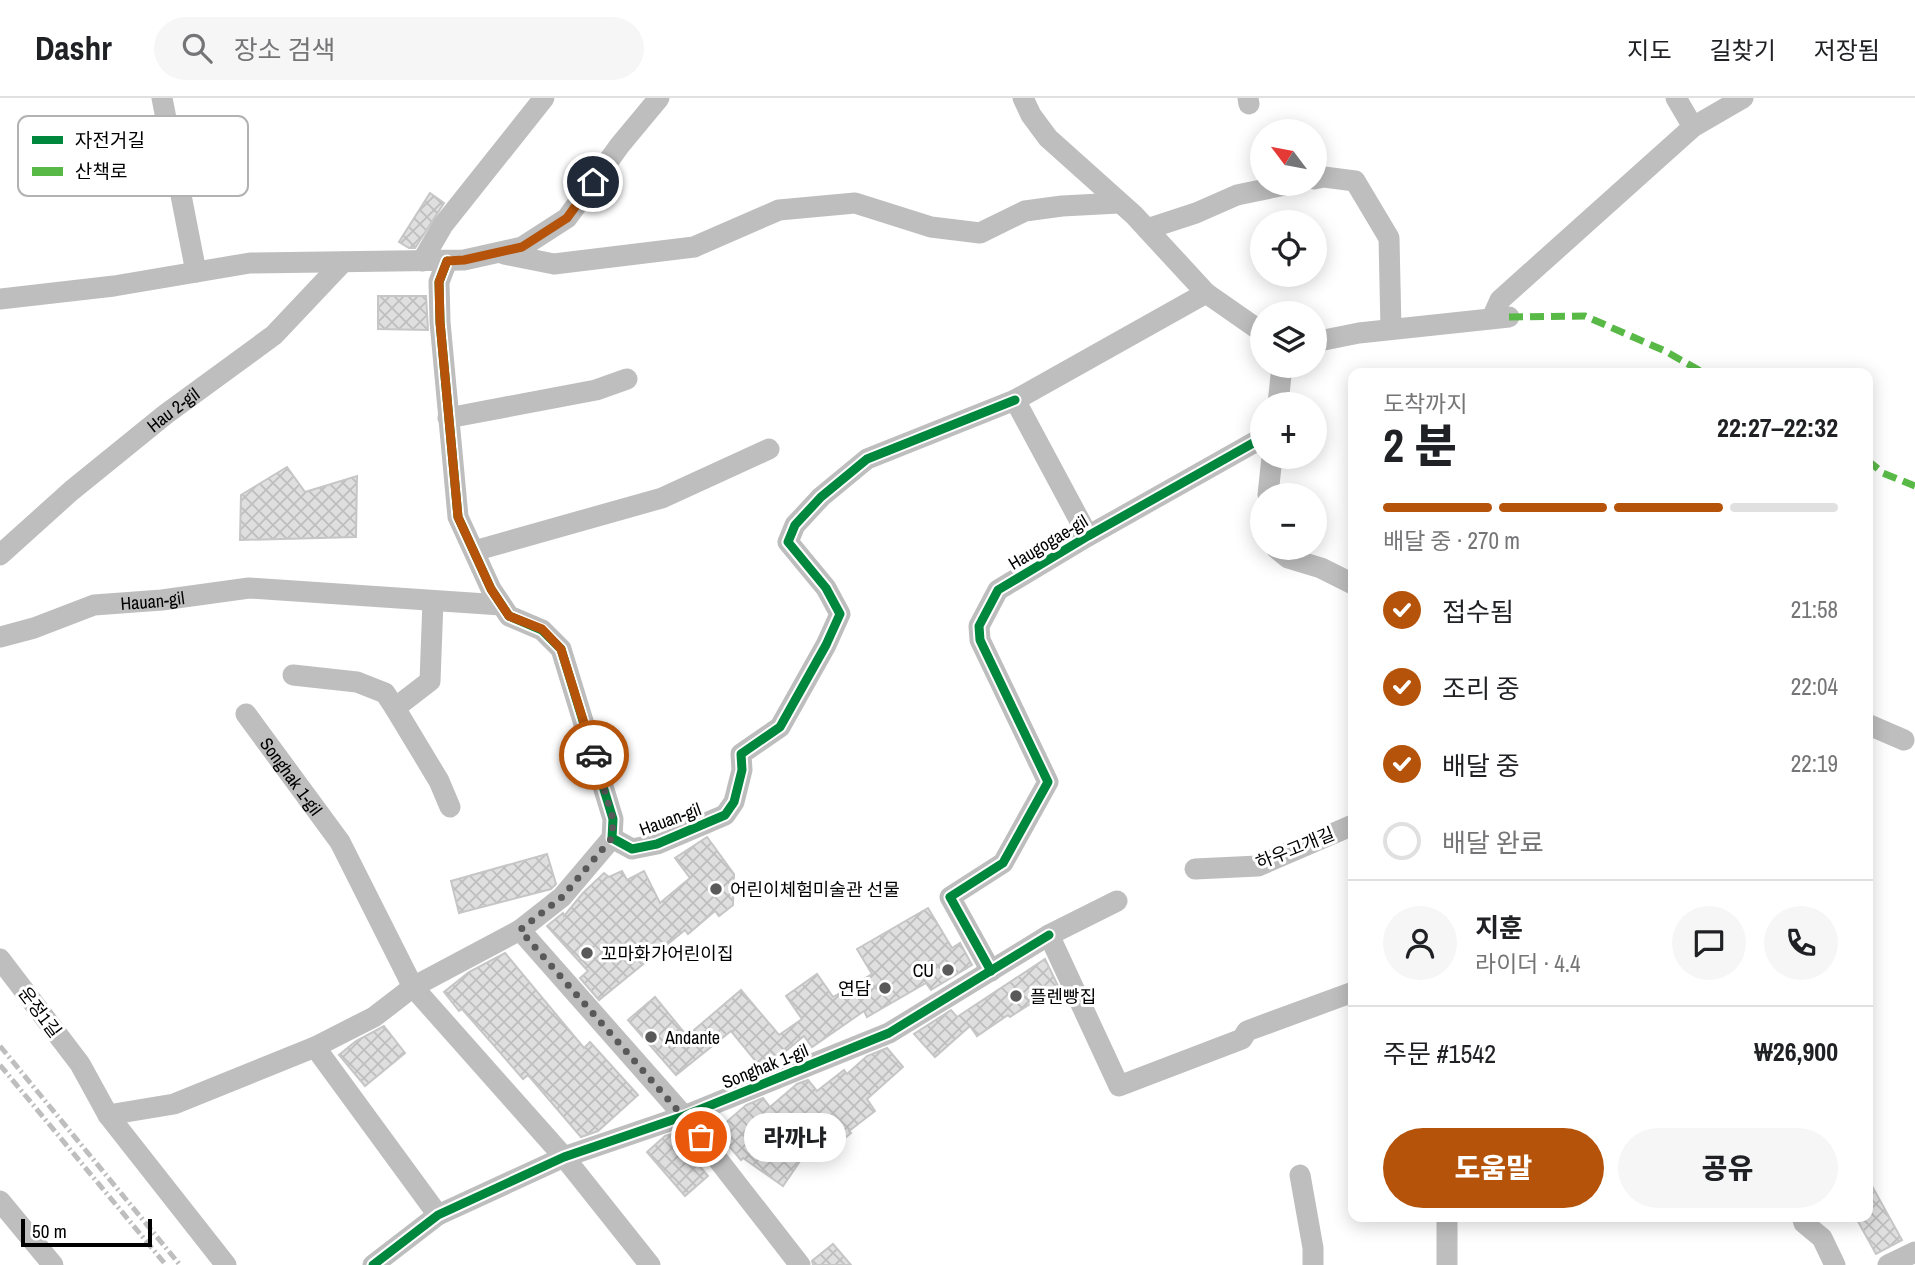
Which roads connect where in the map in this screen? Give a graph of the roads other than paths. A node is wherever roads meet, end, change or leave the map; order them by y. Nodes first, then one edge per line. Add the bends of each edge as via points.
1 (162, 98) edge
2 (544, 98) edge
3 (659, 98) edge
4 (1023, 98) edge
5 (1676, 98) edge
6 (1744, 98) edge
7 (166, 116) edge
8 (1693, 127) junction
9 (1327, 177) edge
10 (1250, 192) edge
11 (181, 196) edge
12 (1119, 203) junction
13 (1147, 229) junction
14 (499, 252) junction
15 (422, 261) junction
16 (447, 261) junction
17 (343, 262) junction
18 (196, 272) junction
19 (1206, 293) junction
20 (0, 299) edge
21 (1250, 324) edge
22 (1391, 329) junction
23 (1327, 340) edge
24 (627, 379) dead end
25 (1015, 400) junction
26 (448, 418) junction
27 (1250, 445) edge
28 (769, 449) dead end
29 (1088, 536) junction
30 (474, 551) junction
31 (0, 555) edge
32 (1295, 560) edge
33 (1348, 582) edge
34 (433, 601) junction
35 (502, 605) junction
36 (0, 637) edge
37 (293, 676) dead end
38 (395, 708) junction
39 (246, 715) dead end
40 (1873, 727) edge
41 (1904, 740) dead end
42 (450, 807) dead end
43 (1348, 827) edge
44 (612, 838) junction
45 (1195, 869) dead end
46 (1117, 901) dead end
47 (520, 930) junction
48 (1049, 935) junction
49 (0, 959) edge
50 (991, 971) junction
51 (413, 987) junction
52 (1348, 994) edge
53 (315, 1047) junction
54 (108, 1115) junction
55 (684, 1115) junction
56 (564, 1157) junction
57 (1300, 1175) dead end
58 (0, 1201) edge
59 (439, 1215) junction
60 (1447, 1222) edge
61 (1804, 1222) edge
62 (1915, 1252) edge
63 (53, 1265) edge
64 (226, 1265) edge
65 (373, 1265) edge
66 (650, 1265) edge
67 (800, 1265) edge
68 (1312, 1265) edge
69 (1447, 1265) edge
70 (1835, 1265) edge
71 (1888, 1265) edge

1 - 7 street
2 - 15 street via 443,225
3 - 14 street via 567,218 522,247
4 - 12 street via 1048,138
5 - 8 street
6 - 8 street
8 - 22 street via 1500,300 1501,317
9 - 22 street via 1355,181 1389,239
10 - 13 street
11 - 18 street
12 - 13 street
12 - 14 street via 1025,211 980,233 931,227 855,202 779,209 694,247 554,264
13 - 19 street
14 - 16 street
15 - 16 street
15 - 17 street
16 - 26 street, Hauan-gil via 439,282
17 - 18 street via 250,263
17 - 31 street, Hau 2-gil via 274,335 166,414
18 - 20 street
19 - 21 street
19 - 25 street
22 - 23 street
24 - 26 street via 596,390
25 - 29 street, Haugogae-gil
25 - 44 street, Hauan-gil via 867,459 795,525 789,542 840,614 780,727 741,754 734,802 725,815 657,844 632,849
26 - 30 street, Hauan-gil via 458,517
27 - 29 street, Haugogae-gil
28 - 30 street via 662,498
29 - 50 street, Haugogae-gil via 998,590 979,626 980,640 1048,782 1003,863 950,897
30 - 35 street, Hauan-gil
32 - 33 street
34 - 35 street, Hauan-gil
34 - 36 street, Hauan-gil via 249,588 94,605
34 - 38 street via 430,681
35 - 44 street, Hauan-gil via 509,616 542,629 561,649 613,819
37 - 38 street via 357,682 385,693
38 - 42 street
39 - 51 street, Songhak 1-gil via 340,842
40 - 41 street
43 - 45 street, 하우고개길 via 1258,866
44 - 47 street via 562,897
46 - 48 street, Songhak 1-gil
47 - 51 street
47 - 55 street
48 - 50 street, Songhak 1-gil
48 - 52 street via 1119,1086
49 - 54 street, 운정1길 via 80,1064
50 - 55 street, Songhak 1-gil via 889,1033
51 - 53 street via 374,1017
51 - 56 street, Songhak 1-gil
53 - 54 street via 174,1104
53 - 59 street
54 - 64 street
55 - 56 street, Songhak 1-gil
55 - 67 street
56 - 59 street, Songhak 1-gil
56 - 66 street, Songhak 1-gil
57 - 68 street
58 - 63 street
59 - 65 street, Songhak 1-gil
60 - 69 street
61 - 70 street via 1822,1238
62 - 71 street

